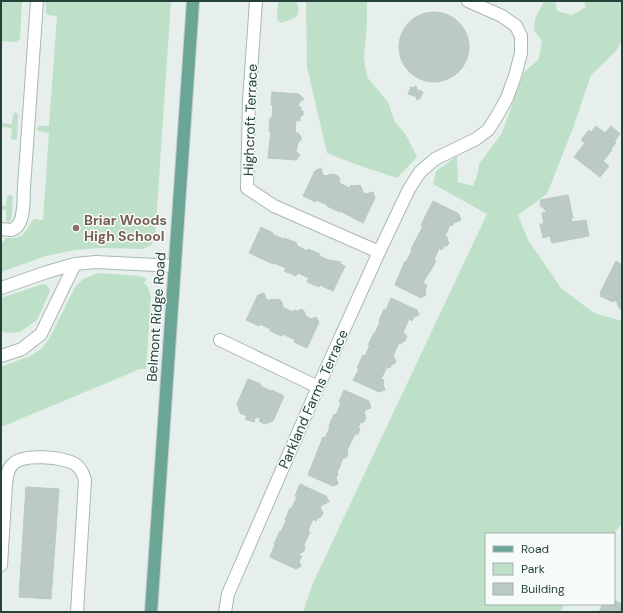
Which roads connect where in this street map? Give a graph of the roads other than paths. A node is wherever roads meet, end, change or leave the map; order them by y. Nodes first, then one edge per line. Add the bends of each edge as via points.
1 (37, 1) edge
2 (193, 1) edge
3 (256, 1) edge
4 (468, 1) edge
5 (1, 229) edge
6 (379, 252) junction
7 (75, 264) junction
8 (175, 266) junction
9 (1, 288) edge
10 (220, 340) dead end
11 (1, 356) edge
12 (318, 387) junction
13 (1, 549) edge
14 (1, 565) edge
15 (77, 612) edge
16 (151, 612) edge
17 (224, 612) edge

1 - 5 street via 23,218 17,227 11,230
2 - 8 main road, Belmont Ridge Road
3 - 6 street, Highcroft Terrace via 249,101 247,188 274,206
4 - 6 street, Parkland Farms Terrace via 502,16 516,26 521,36 521,53 516,76 507,98 488,130 476,139 435,159 420,172 409,189
6 - 12 street, Parkland Farms Terrace
7 - 8 street via 96,262
7 - 9 street
7 - 11 street via 41,334 22,349
8 - 16 main road, Belmont Ridge Road
10 - 12 street
12 - 17 street, Parkland Farms Terrace via 228,594
13 - 14 street
13 - 15 street via 8,471 13,463 22,459 50,458 67,460 76,465 84,480

